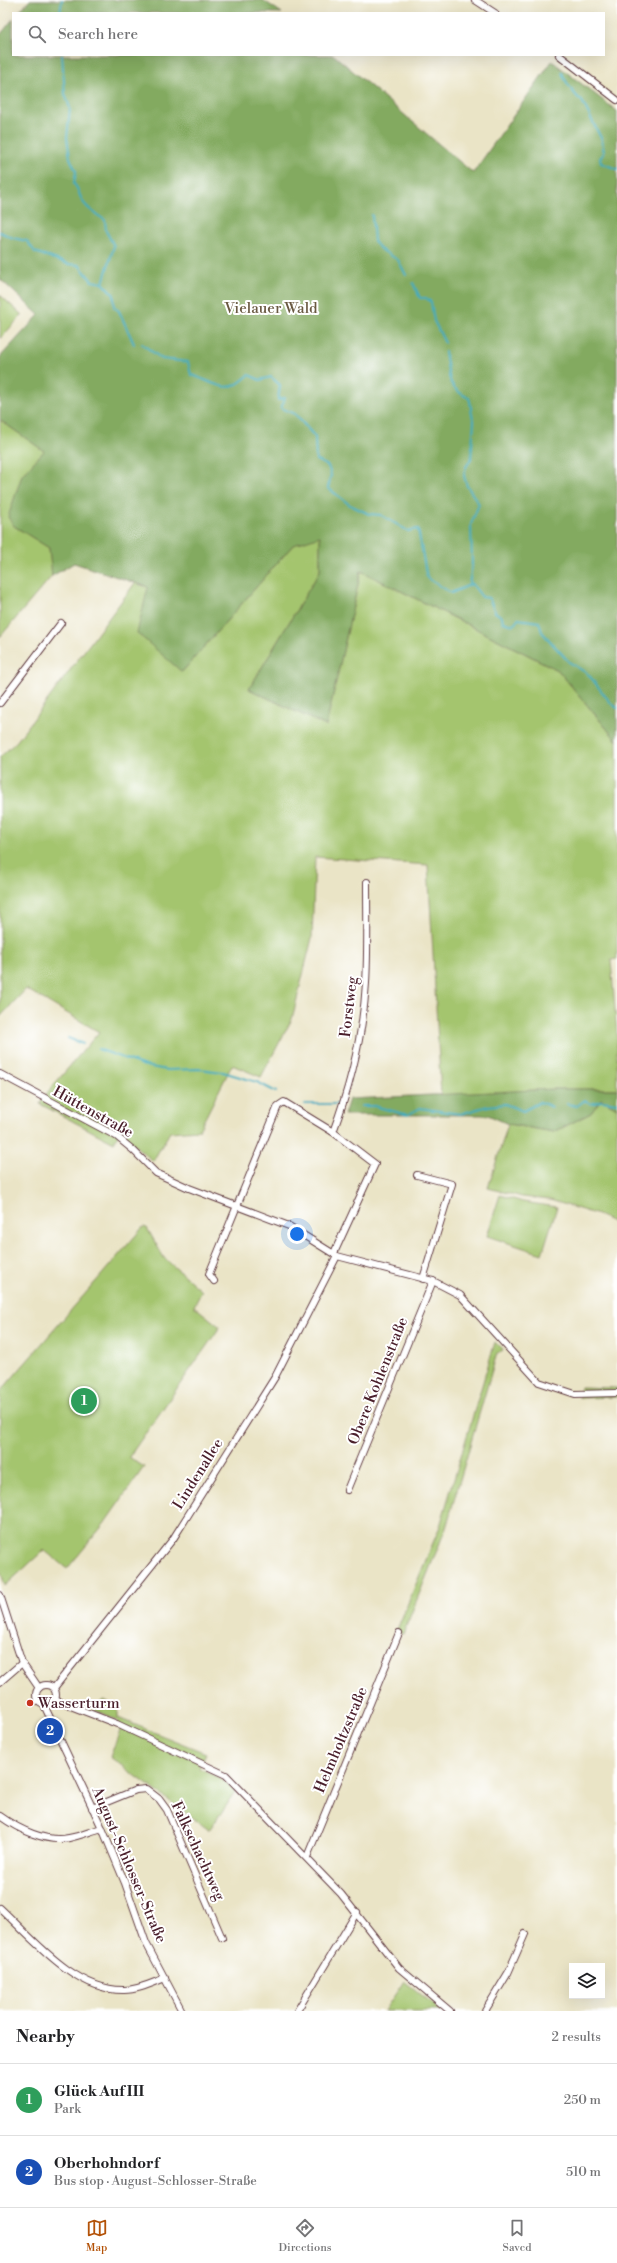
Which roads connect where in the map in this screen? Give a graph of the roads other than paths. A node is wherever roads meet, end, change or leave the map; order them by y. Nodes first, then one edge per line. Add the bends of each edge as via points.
1 (475, 0) edge
2 (493, 12) edge
3 (560, 56) edge
4 (617, 100) edge
5 (61, 623) dead end
6 (0, 703) edge
7 (367, 882) dead end
8 (0, 1074) edge
9 (333, 1132) junction
10 (417, 1175) dead end
11 (236, 1207) junction
12 (336, 1255) junction
13 (423, 1279) junction
14 (214, 1281) dead end
15 (433, 1281) junction
16 (617, 1393) edge
17 (347, 1490) dead end
18 (0, 1595) edge
19 (399, 1633) dead end
20 (22, 1663) junction
21 (0, 1682) edge
22 (39, 1688) junction
23 (54, 1688) junction
24 (55, 1700) junction
25 (44, 1705) junction
26 (92, 1808) junction
27 (0, 1816) edge
28 (102, 1828) junction
29 (306, 1857) junction
30 (0, 1908) edge
31 (357, 1912) junction
32 (526, 1934) dead end
33 (222, 1938) dead end
34 (165, 1978) junction
35 (182, 2011) edge
36 (297, 2011) edge
37 (450, 2011) edge
38 (485, 2011) edge

1 - 2 street
3 - 4 street
5 - 6 street
7 - 9 street, Forstweg via 366,983 360,1035 346,1097
8 - 11 street, Hüttenstraße via 116,1136 134,1150 156,1174
9 - 11 street via 284,1102 278,1106
9 - 12 street via 375,1164
10 - 13 street via 452,1184
11 - 12 street via 289,1226
11 - 14 street via 209,1274
12 - 13 street
12 - 23 street, Lindenallee via 275,1377 173,1539
13 - 15 street
15 - 16 street via 460,1295 539,1382 575,1394
15 - 17 street, Obere Kohlenstraße
18 - 20 street
19 - 29 street, Helmholtzstraße
20 - 21 street
20 - 22 street
22 - 23 street via 48,1685
22 - 25 street via 36,1698
23 - 24 street
24 - 25 street via 50,1705
24 - 29 street via 117,1724 226,1775
25 - 26 street, August-Schlosser-Straße
26 - 28 street, August-Schlosser-Straße
26 - 33 street, Falkschachtweg via 136,1790 146,1789 159,1799 167,1810
27 - 28 street via 44,1838 68,1838
28 - 34 street, August-Schlosser-Straße via 146,1943
29 - 31 street
30 - 34 street via 68,1970 90,1984 107,1990 126,1990 143,1987
31 - 36 street
31 - 37 street via 399,1968
32 - 38 street via 508,1973
34 - 35 street, August-Schlosser-Straße

